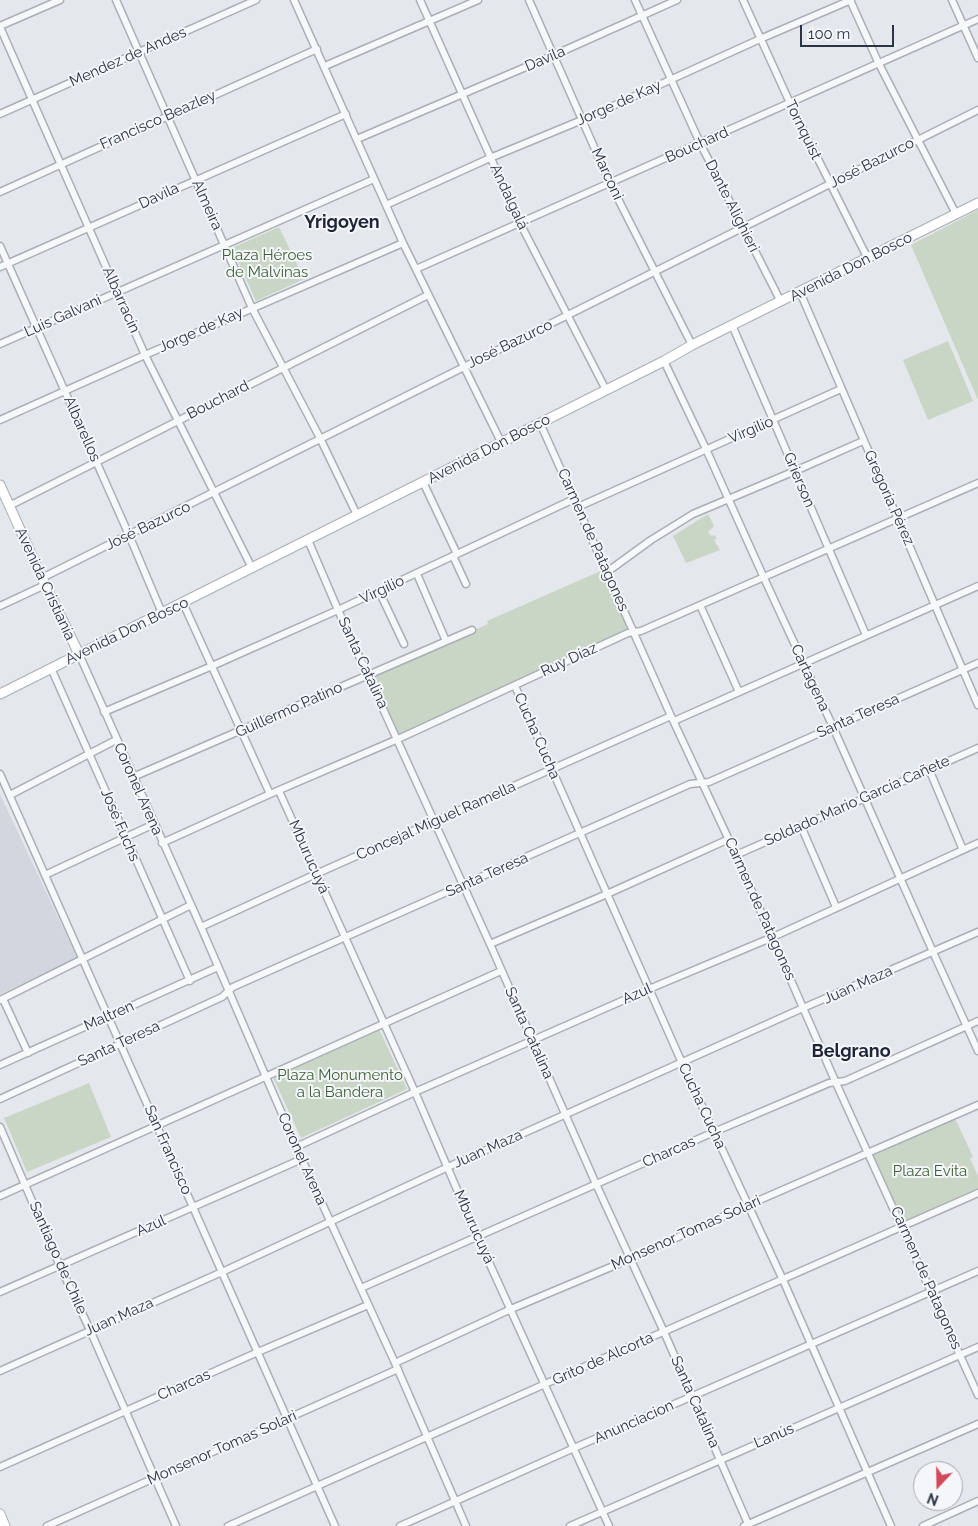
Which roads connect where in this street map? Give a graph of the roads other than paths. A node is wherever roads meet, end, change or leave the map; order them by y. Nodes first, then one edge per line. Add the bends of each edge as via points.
1 (60, 0) edge
2 (116, 0) edge
3 (256, 0) edge
4 (294, 0) edge
5 (420, 0) edge
6 (478, 0) edge
7 (529, 0) edge
8 (635, 0) edge
9 (677, 0) edge
10 (743, 0) edge
11 (850, 0) edge
12 (952, 0) edge
13 (52, 2) edge
14 (642, 15) junction
15 (978, 19) edge
16 (430, 21) junction
17 (964, 26) junction
18 (0, 27) edge
19 (760, 38) junction
20 (317, 49) junction
21 (140, 52) junction
22 (554, 55) junction
23 (978, 58) edge
24 (879, 64) junction
25 (325, 66) junction
26 (671, 80) junction
27 (463, 94) junction
28 (33, 100) junction
29 (790, 103) junction
30 (978, 110) edge
31 (0, 114) edge
32 (346, 114) junction
33 (167, 116) junction
34 (582, 120) junction
35 (357, 140) junction
36 (918, 140) junction
37 (700, 143) junction
38 (490, 158) junction
39 (61, 164) junction
40 (374, 179) junction
41 (195, 180) junction
42 (610, 184) junction
43 (830, 184) junction
44 (0, 192) edge
45 (978, 203) edge
46 (386, 205) junction
47 (956, 214) junction
48 (520, 223) junction
49 (742, 227) junction
50 (90, 228) junction
51 (403, 243) junction
52 (224, 244) junction
53 (0, 246) edge
54 (867, 257) junction
55 (7, 264) junction
56 (0, 267) edge
57 (416, 269) junction
58 (654, 271) junction
59 (118, 291) junction
60 (800, 292) junction
61 (428, 296) junction
62 (781, 302) junction
63 (252, 308) junction
64 (568, 316) junction
65 (732, 325) junction
66 (37, 328) junction
67 (0, 344) edge
68 (692, 345) junction
69 (145, 355) junction
70 (664, 361) junction
71 (284, 367) junction
72 (463, 367) junction
73 (841, 389) junction
74 (606, 390) junction
75 (65, 391) junction
76 (0, 420) edge
77 (773, 420) junction
78 (178, 421) junction
79 (540, 423) junction
80 (320, 438) junction
81 (863, 441) junction
82 (501, 442) junction
83 (706, 449) junction
84 (96, 463) junction
85 (795, 472) junction
86 (423, 482) junction
87 (978, 484) edge
88 (0, 485) edge
89 (214, 493) junction
90 (728, 498) junction
91 (574, 500) junction
92 (5, 503) edge
93 (578, 506) junction
94 (358, 515) junction
95 (898, 518) junction
96 (128, 535) junction
97 (308, 540) junction
98 (829, 549) junction
99 (455, 555) junction
100 (252, 568) junction
101 (607, 572) junction
102 (416, 574) junction
103 (764, 578) junction
104 (43, 582) junction
105 (466, 584) dead end
106 (978, 586) edge
107 (379, 591) junction
108 (183, 603) junction
109 (700, 605) junction
110 (936, 605) junction
111 (0, 606) edge
112 (338, 610) junction
113 (162, 613) junction
114 (472, 630) dead end
115 (634, 632) junction
116 (866, 635) junction
117 (446, 641) junction
118 (404, 644) dead end
119 (79, 654) junction
120 (978, 663) edge
121 (804, 664) junction
122 (212, 666) junction
123 (51, 668) junction
124 (963, 670) junction
125 (367, 675) junction
126 (514, 686) junction
127 (739, 692) junction
128 (0, 694) edge
129 (978, 705) edge
130 (104, 712) junction
131 (672, 718) junction
132 (833, 727) junction
133 (242, 730) junction
134 (398, 739) junction
135 (116, 740) junction
136 (978, 748) edge
137 (90, 754) junction
138 (551, 769) junction
139 (929, 769) junction
140 (0, 774) edge
141 (133, 777) junction
142 (703, 783) junction
143 (279, 791) junction
144 (270, 794) junction
145 (10, 795) junction
146 (865, 798) junction
147 (434, 822) junction
148 (154, 824) junction
149 (801, 826) junction
150 (580, 834) junction
151 (125, 837) junction
152 (729, 839) junction
153 (162, 843) junction
154 (978, 843) edge
155 (963, 850) junction
156 (736, 854) junction
157 (316, 874) junction
158 (45, 876) junction
159 (900, 878) junction
160 (463, 886) junction
161 (606, 894) junction
162 (191, 905) junction
163 (836, 907) junction
164 (162, 920) junction
165 (201, 927) junction
166 (978, 932) edge
167 (773, 936) junction
168 (345, 938) junction
169 (490, 944) junction
170 (932, 952) junction
171 (82, 959) junction
172 (218, 967) junction
173 (501, 971) junction
174 (190, 981) junction
175 (649, 989) junction
176 (228, 991) junction
177 (1, 999) edge
178 (803, 1008) junction
179 (108, 1016) junction
180 (978, 1020) edge
181 (384, 1024) junction
182 (967, 1026) junction
183 (532, 1042) junction
184 (120, 1044) junction
185 (978, 1051) edge
186 (28, 1053) junction
187 (682, 1063) junction
188 (0, 1065) edge
189 (266, 1076) junction
190 (836, 1082) junction
191 (415, 1092) junction
192 (0, 1098) edge
193 (978, 1106) edge
194 (566, 1115) junction
195 (0, 1126) edge
196 (158, 1126) junction
197 (714, 1132) junction
198 (296, 1147) junction
199 (869, 1153) junction
200 (302, 1159) junction
201 (448, 1167) junction
202 (596, 1184) junction
203 (25, 1185) junction
204 (978, 1194) edge
205 (0, 1196) edge
206 (748, 1205) junction
207 (194, 1207) junction
208 (330, 1221) junction
209 (903, 1227) junction
210 (477, 1236) junction
211 (630, 1259) junction
212 (60, 1266) junction
213 (978, 1271) edge
214 (222, 1272) junction
215 (783, 1280) junction
216 (361, 1288) junction
217 (0, 1292) edge
218 (931, 1292) junction
219 (368, 1305) junction
220 (511, 1309) junction
221 (90, 1330) junction
222 (664, 1332) junction
223 (811, 1344) junction
224 (978, 1347) edge
225 (258, 1352) junction
226 (960, 1354) junction
227 (396, 1366) junction
228 (0, 1371) edge
229 (545, 1384) junction
230 (978, 1395) edge
231 (692, 1396) junction
232 (839, 1408) junction
233 (126, 1411) junction
234 (288, 1419) junction
235 (978, 1424) edge
236 (427, 1437) junction
237 (574, 1448) junction
238 (720, 1460) junction
239 (0, 1467) edge
240 (868, 1472) junction
241 (155, 1478) junction
242 (317, 1486) junction
243 (455, 1501) junction
244 (978, 1501) edge
245 (603, 1511) junction
246 (0, 1514) edge
247 (747, 1525) edge
248 (5, 1526) edge
249 (47, 1526) edge
250 (176, 1526) edge
251 (228, 1526) edge
252 (335, 1526) edge
253 (400, 1526) edge
254 (466, 1526) edge
255 (570, 1526) edge
256 (610, 1526) edge
257 (891, 1526) edge
258 (923, 1526) edge

1 - 13 street
2 - 21 street, Almeira
3 - 21 street, Mendez de Andes
4 - 20 street
5 - 16 street, Andalgalá
6 - 16 street
7 - 22 street, Marconi
8 - 14 street, Dante Alighieri
9 - 14 street, Davila
10 - 19 street, Tornquist
11 - 19 street, Jorge de Kay
11 - 24 street
12 - 17 street
13 - 18 street
14 - 22 street, Davila
14 - 26 street, Dante Alighieri
15 - 17 street, Bouchard
16 - 25 street
16 - 27 street, Andalgalá
17 - 23 street
17 - 24 street, Bouchard
18 - 28 street, Albarracín
19 - 26 street, Jorge de Kay
19 - 29 street, Tornquist
20 - 25 street
20 - 33 street, Francisco Beazley
21 - 28 street, Mendez de Andes
21 - 33 street, Almeira
22 - 27 street, Davila
22 - 34 street, Marconi
24 - 29 street, Bouchard
24 - 36 street
25 - 32 street
26 - 34 street, Jorge de Kay
26 - 37 street, Dante Alighieri
27 - 35 street, Davila
27 - 38 street, Andalgalá
28 - 31 street, Mendez de Andes
28 - 39 street, Albarracín
29 - 37 street, Bouchard
29 - 43 street, Tornquist
30 - 36 street, José Bazurco
32 - 35 street
32 - 41 street, Davila
33 - 39 street, Francisco Beazley
33 - 41 street, Almeira
34 - 38 street, Jorge de Kay
34 - 42 street, Marconi
35 - 40 street
36 - 43 street, José Bazurco
36 - 47 street
37 - 42 street, Bouchard
37 - 49 street, Dante Alighieri
38 - 46 street, Jorge de Kay
38 - 48 street, Andalgalá
39 - 44 street, Francisco Beazley
39 - 50 street, Albarracín
40 - 46 street
40 - 52 street, Luis Galvani
41 - 50 street, Davila
41 - 52 street, Almeira
42 - 48 street, Bouchard
42 - 58 street, Marconi
43 - 49 street, José Bazurco
43 - 54 street, Tornquist
45 - 47 main road, Avenida Don Bosco
46 - 51 street
47 - 54 main road, Avenida Don Bosco
48 - 57 street, Bouchard
48 - 64 street, Andalgalá
49 - 58 street, José Bazurco
49 - 62 street, Dante Alighieri
50 - 55 street, Davila
50 - 59 street, Albarracín
51 - 57 street
51 - 63 street, Jorge de Kay
52 - 59 street, Luis Galvani
52 - 63 street, Almeira
53 - 55 street, Albarellos
54 - 60 main road, Avenida Don Bosco
55 - 56 street, Davila
55 - 66 street, Albarellos
57 - 61 street
58 - 64 street, José Bazurco
58 - 68 street, Marconi
59 - 66 street, Luis Galvani
59 - 69 street, Albarracín
60 - 62 main road, Avenida Don Bosco
60 - 73 street, Gregoria Pérez
61 - 71 street, Bouchard
61 - 72 street
62 - 65 main road, Avenida Don Bosco
63 - 69 street, Jorge de Kay
63 - 71 street, Almeira
64 - 72 street, José Bazurco
64 - 74 street, Andalgalá
65 - 68 main road, Avenida Don Bosco
65 - 77 street, Grierson
66 - 67 street, Luis Galvani
66 - 75 street, Albarellos
68 - 70 main road, Avenida Don Bosco
69 - 75 street, Jorge de Kay
69 - 78 street, Albarracín
70 - 74 main road, Avenida Don Bosco
70 - 83 street, Cartagena
71 - 78 street, Bouchard
71 - 80 street, Almeira
72 - 80 street, José Bazurco
72 - 82 street
73 - 77 street, Virgilio
73 - 81 street, Gregoria Pérez
74 - 79 main road, Avenida Don Bosco
75 - 76 street, Jorge de Kay
75 - 84 street, Albarellos
77 - 83 street, Virgilio
77 - 85 street, Grierson
78 - 84 street, Bouchard
78 - 89 street, Albarracín
79 - 82 main road, Avenida Don Bosco
79 - 91 street, Carmen de Patagones
80 - 89 street, José Bazurco
80 - 94 street, Almeira
81 - 85 street
81 - 95 street, Gregoria Pérez
82 - 86 main road, Avenida Don Bosco
83 - 90 street, Cartagena
83 - 93 street, Virgilio
84 - 92 street, Bouchard
84 - 96 street, Albarellos
85 - 90 street
85 - 98 street, Grierson
86 - 94 main road, Avenida Don Bosco
86 - 99 street
87 - 95 street, Ruy Díaz
88 - 92 main road, Avenida Cristianía
89 - 96 street, José Bazurco
89 - 100 street, Albarracín
90 - 101 street via 693,514
90 - 103 street, Cartagena
91 - 93 street, Carmen de Patagones
91 - 99 street, Virgilio
92 - 104 main road, Avenida Cristianía
93 - 101 street, Carmen de Patagones
94 - 97 main road, Avenida Don Bosco
95 - 98 street, Ruy Díaz
95 - 110 street, Gregoria Pérez
96 - 104 street, José Bazurco
96 - 113 street, Albarellos
97 - 100 main road, Avenida Don Bosco
97 - 112 street, Santa Catalina
98 - 103 street, Ruy Díaz
98 - 116 street, Grierson
99 - 102 street, Virgilio
99 - 105 street
100 - 108 main road, Avenida Don Bosco
101 - 115 street, Carmen de Patagones
102 - 107 street, Virgilio
102 - 117 street
103 - 109 street, Ruy Díaz
103 - 121 street, Cartagena
104 - 111 street, José Bazurco
104 - 119 main road, Avenida Cristianía
106 - 110 street, Concejal Miguel Ramella
107 - 112 street, Virgilio
107 - 118 street
108 - 113 main road, Avenida Don Bosco
108 - 122 street
109 - 115 street, Ruy Díaz
109 - 127 street
110 - 116 street, Concejal Miguel Ramella
110 - 124 street, Gregoria Pérez
112 - 122 street, Virgilio
112 - 125 street, Santa Catalina
113 - 119 main road, Avenida Don Bosco
114 - 117 street, Guillermo Patino
115 - 126 street, Ruy Díaz
115 - 131 street, Carmen de Patagones
116 - 121 street, Concejal Miguel Ramella
117 - 125 street, Guillermo Patino
119 - 123 main road, Avenida Don Bosco
119 - 130 street, Coronel Arena
120 - 124 street, Santa Teresa
121 - 127 street, Concejal Miguel Ramella
121 - 132 street, Cartagena
122 - 130 street, Virgilio
122 - 133 street
123 - 128 main road, Avenida Don Bosco
123 - 137 street, José Fuchs
124 - 129 street, Gregoria Pérez
124 - 132 street, Santa Teresa
125 - 133 street, Guillermo Patino
125 - 134 street, Santa Catalina
126 - 134 street, Ruy Díaz
126 - 138 street, Cucha Cucha
127 - 131 street, Concejal Miguel Ramella
130 - 135 street, Coronel Arena
131 - 138 street, Concejal Miguel Ramella
131 - 142 street, Carmen de Patagones
132 - 142 street, Santa Teresa
132 - 146 street, Cartagena
133 - 141 street, Guillermo Patino
133 - 144 street
134 - 143 street, Ruy Díaz
134 - 147 street, Santa Catalina
135 - 137 street
135 - 141 street, Coronel Arena
136 - 139 street, Soldado Mario García Cañete
137 - 145 street
137 - 151 street, José Fuchs
138 - 147 street, Concejal Miguel Ramella
138 - 150 street, Cucha Cucha
139 - 146 street, Soldado Mario García Cañete
139 - 155 street
140 - 145 street, San Francisco
141 - 148 street, Coronel Arena
142 - 150 street, Santa Teresa via 690,784
142 - 152 street, Carmen de Patagones
143 - 144 street, Ruy Díaz
143 - 157 street, Mburucuyá
144 - 153 street, Ruy Díaz
145 - 158 street, San Francisco
146 - 149 street, Soldado Mario García Cañete
146 - 159 street, Cartagena
147 - 157 street, Concejal Miguel Ramella
147 - 160 street, Santa Catalina
148 - 151 street
148 - 153 street, Coronel Arena
149 - 156 street, Soldado Mario García Cañete
149 - 163 street
150 - 160 street, Santa Teresa
150 - 161 street, Cucha Cucha
151 - 158 street
151 - 164 street, José Fuchs
152 - 156 street, Carmen de Patagones
152 - 161 street
153 - 162 street, Coronel Arena
154 - 155 street, Azul
155 - 159 street, Azul
156 - 167 street, Carmen de Patagones
157 - 165 street, Concejal Miguel Ramella
157 - 168 street, Mburucuyá
158 - 171 street, San Francisco
159 - 163 street, Azul
159 - 170 street, Cartagena
160 - 168 street, Santa Teresa
160 - 169 street, Santa Catalina
161 - 169 street
161 - 175 street, Cucha Cucha
162 - 164 street
162 - 165 street, Coronel Arena
163 - 167 street, Azul
164 - 171 street
164 - 174 street, José Fuchs
165 - 172 street, Coronel Arena
166 - 170 street, Juan Maza
167 - 175 street, Azul
167 - 178 street, Carmen de Patagones
168 - 176 street, Santa Teresa
168 - 181 street, Mburucuyá
169 - 173 street, Santa Catalina
170 - 178 street, Juan Maza
170 - 182 street, Cartagena
171 - 177 street
171 - 179 street, San Francisco
172 - 174 street, Maltren
172 - 176 street, Coronel Arena
173 - 181 street
173 - 183 street, Santa Catalina
174 - 179 street, Maltren
175 - 183 street, Azul
175 - 187 street, Cucha Cucha
176 - 184 street, Santa Teresa via 222,997
176 - 189 street, Coronel Arena
177 - 186 street
178 - 187 street, Juan Maza
178 - 190 street, Carmen de Patagones
179 - 184 street, San Francisco
179 - 186 street, Maltren
180 - 182 street, Charcas
181 - 189 street
181 - 191 street, Mburucuyá
182 - 185 street, Cartagena
182 - 190 street, Charcas via 845,1081
183 - 191 street, Azul
183 - 194 street, Santa Catalina
184 - 192 street, Santa Teresa
184 - 196 street, San Francisco
186 - 188 street, Maltren
187 - 194 street, Juan Maza
187 - 197 street, Cucha Cucha
189 - 196 street
189 - 198 street, Coronel Arena
190 - 197 street, Charcas
190 - 199 street, Carmen de Patagones
191 - 198 street, Azul
191 - 201 street, Mburucuyá
193 - 199 street, Monsenor Tomas Solari
194 - 201 street, Juan Maza
194 - 202 street, Santa Catalina
195 - 203 street, Santiago de Chile
196 - 203 street
196 - 207 street, San Francisco
197 - 202 street, Charcas
197 - 206 street, Cucha Cucha
198 - 200 street, Coronel Arena
199 - 206 street, Monsenor Tomas Solari
199 - 209 street, Carmen de Patagones
200 - 207 street, Azul
200 - 208 street, Coronel Arena
201 - 208 street, Juan Maza
201 - 210 street, Mburucuyá
202 - 210 street, Charcas
202 - 211 street, Santa Catalina
203 - 205 street
203 - 212 street, Santiago de Chile
204 - 209 street, Grito de Alcorta
206 - 211 street, Monsenor Tomas Solari
206 - 215 street, Cucha Cucha
207 - 212 street, Azul
207 - 214 street, San Francisco
208 - 214 street, Juan Maza
208 - 216 street, Coronel Arena
209 - 215 street, Grito de Alcorta
209 - 218 street, Carmen de Patagones
210 - 216 street, Charcas
210 - 220 street, Mburucuyá
211 - 220 street, Monsenor Tomas Solari
211 - 222 street, Santa Catalina
212 - 217 street, Azul
212 - 221 street, Santiago de Chile
213 - 218 street, Anunciacion
214 - 221 street, Juan Maza
214 - 225 street, San Francisco
215 - 222 street, Grito de Alcorta
215 - 223 street, Cucha Cucha
216 - 219 street, Coronel Arena
218 - 223 street, Anunciacion
218 - 226 street, Carmen de Patagones
219 - 225 street, Charcas
219 - 227 street, Coronel Arena
220 - 227 street, Monsenor Tomas Solari
220 - 229 street, Mburucuyá
221 - 228 street, Juan Maza
221 - 233 street, Santiago de Chile
222 - 229 street, Grito de Alcorta
222 - 231 street, Santa Catalina
223 - 231 street, Anunciacion
223 - 232 street, Cucha Cucha
224 - 226 street, Lanús
225 - 233 street, Charcas
225 - 234 street, San Francisco
226 - 230 street, Carmen de Patagones
226 - 232 street, Lanús
227 - 234 street, Monsenor Tomas Solari
227 - 236 street, Coronel Arena
229 - 236 street, Grito de Alcorta
229 - 237 street, Mburucuyá
231 - 237 street, Anunciacion
231 - 238 street, Santa Catalina
232 - 238 street, Lanús
232 - 240 street, Cucha Cucha
233 - 239 street, Charcas
233 - 241 street, Santiago de Chile
234 - 241 street, Monsenor Tomas Solari
234 - 242 street, San Francisco
235 - 240 street
236 - 242 street, Grito de Alcorta
236 - 243 street, Coronel Arena
237 - 243 street, Anunciacion
237 - 245 street, Mburucuyá
238 - 245 street, Lanús
238 - 247 street, Santa Catalina
240 - 247 street
240 - 257 street, Cucha Cucha
241 - 249 street, Monsenor Tomas Solari
241 - 250 street, Santiago de Chile
242 - 251 street, Grito de Alcorta
242 - 252 street, San Francisco
243 - 253 street, Anunciacion
243 - 254 street, Coronel Arena
244 - 258 street
245 - 255 street, Lanús
245 - 256 street, Mburucuyá
246 - 248 main road

